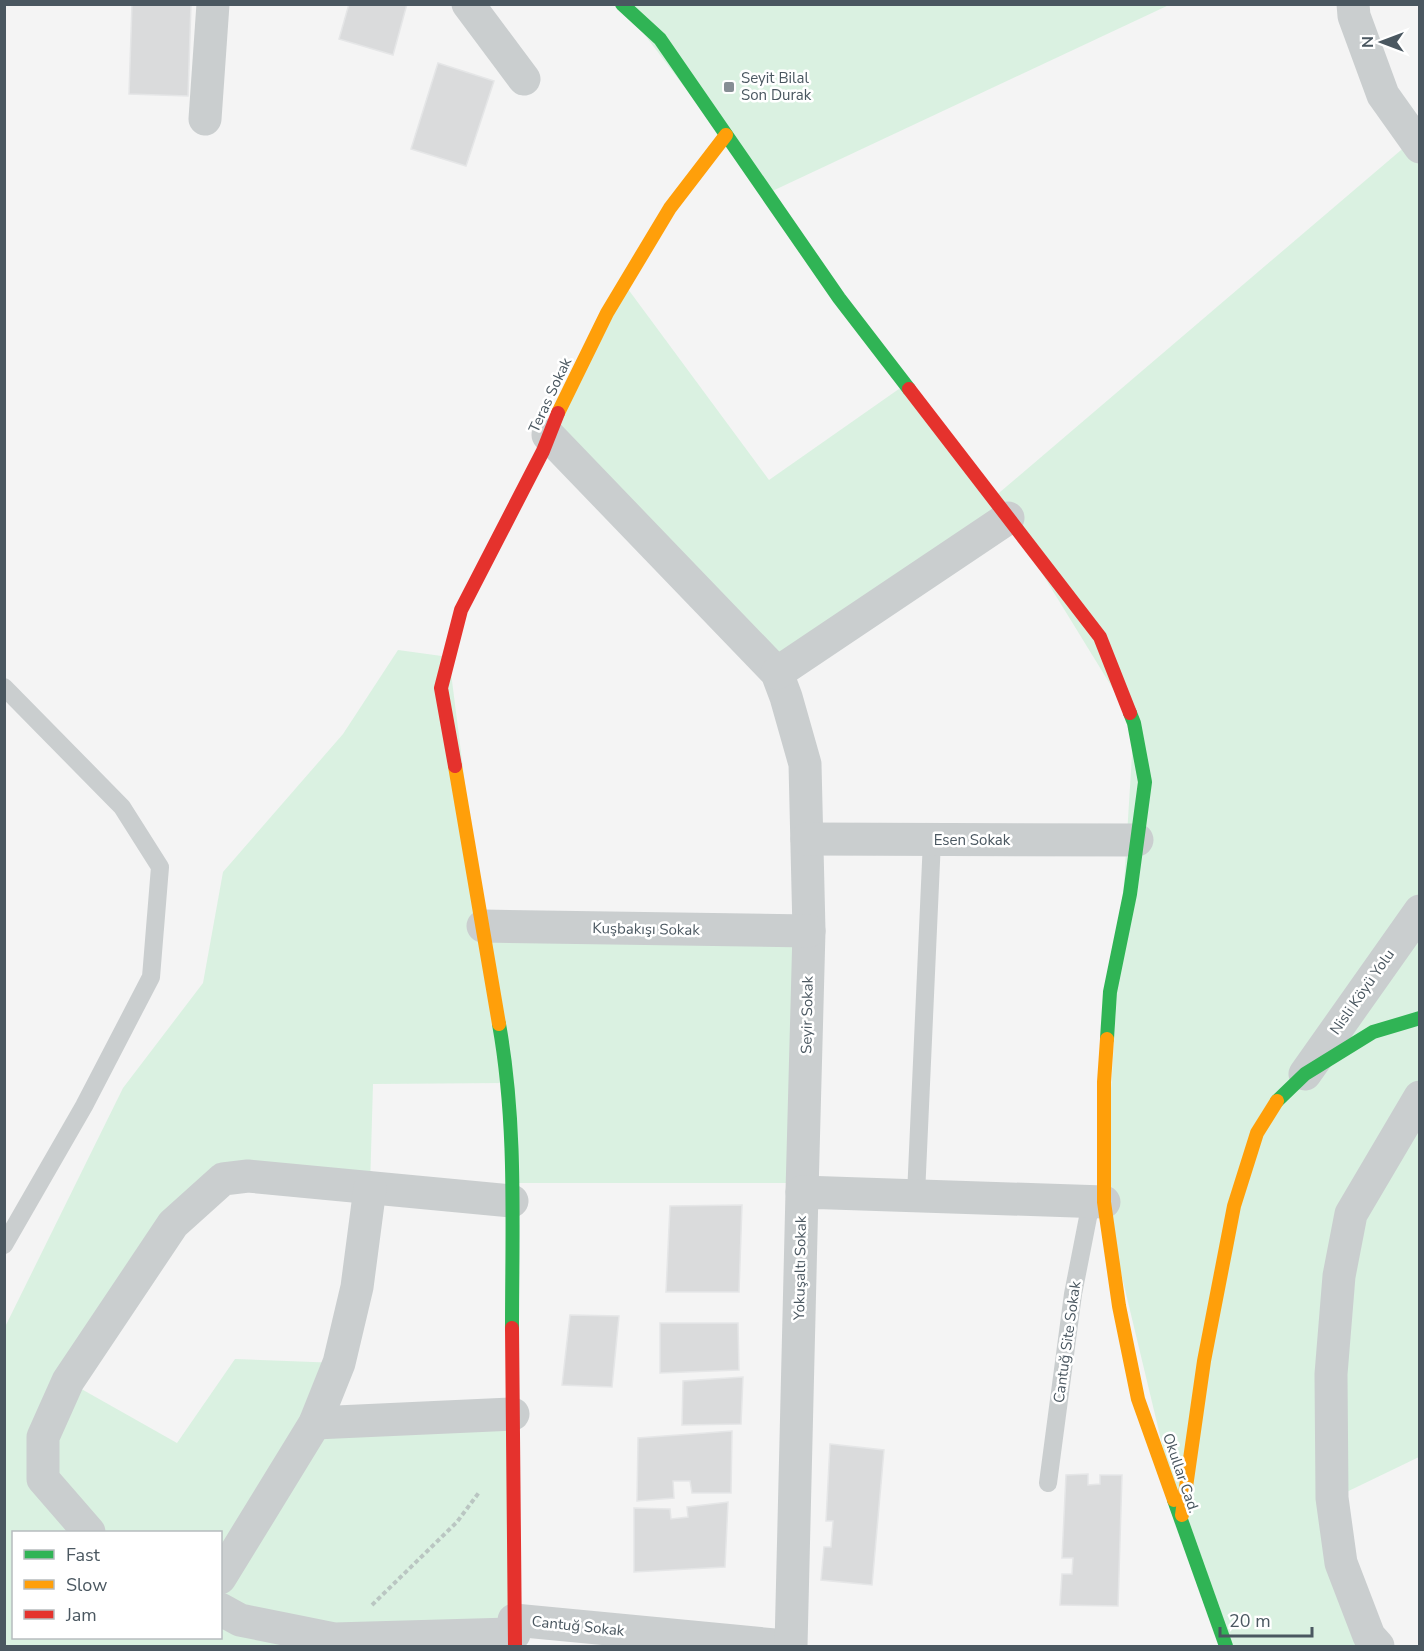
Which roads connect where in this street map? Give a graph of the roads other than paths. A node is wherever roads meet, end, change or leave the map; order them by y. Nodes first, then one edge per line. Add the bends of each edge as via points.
1 (213, 4) edge
2 (468, 4) edge
3 (622, 4) edge
4 (1353, 4) edge
5 (524, 79) dead end
6 (205, 119) dead end
7 (726, 135) junction
8 (1419, 147) edge
9 (548, 435) junction
10 (1008, 518) junction
11 (777, 673) junction
12 (4, 687) edge
13 (807, 839) junction
14 (932, 840) junction
15 (1137, 840) junction
16 (1419, 911) edge
17 (483, 926) junction
18 (809, 931) junction
19 (1419, 1018) edge
20 (1305, 1074) junction
21 (1419, 1097) edge
22 (370, 1188) junction
23 (802, 1192) junction
24 (916, 1195) junction
25 (512, 1201) junction
26 (1097, 1202) junction
27 (4, 1245) edge
28 (513, 1414) junction
29 (315, 1423) junction
30 (1048, 1483) dead end
31 (1181, 1523) junction
32 (87, 1531) edge
33 (222, 1575) edge
34 (222, 1611) edge
35 (514, 1634) edge
36 (786, 1647) edge
37 (791, 1647) edge
38 (1226, 1647) edge
39 (1378, 1647) edge

1 - 6 street
2 - 5 street
3 - 7 street, Okullar Cad. via 660,39
4 - 8 street via 1383,95
7 - 9 street, Teras Sokak via 670,208 607,314
7 - 10 street, Okullar Cad. via 839,298
9 - 11 street
9 - 17 street, Teras Sokak via 461,610 441,688
10 - 11 street
10 - 15 street, Okullar Cad. via 1100,637 1134,723 1145,782
11 - 13 street, Seyir Sokak via 805,764
12 - 27 lane via 122,807 160,867 152,977
13 - 14 street, Esen Sokak
13 - 18 street, Seyir Sokak
14 - 15 street, Esen Sokak
14 - 24 lane
15 - 26 street, Okullar Cad. via 1110,992
16 - 20 street, Nisli Köyü Yolu
17 - 18 street, Kuşbakışı Sokak
17 - 25 street via 506,1063
18 - 23 street, Seyir Sokak
19 - 20 street via 1373,1032
20 - 31 street via 1278,1100 1257,1133 1234,1206 1204,1361
21 - 39 street via 1351,1214 1339,1276 1331,1374 1332,1498 1341,1563 1369,1636
22 - 25 street
22 - 29 street via 357,1287 339,1363
22 - 32 street via 248,1176 223,1179 173,1224 69,1381 43,1437 43,1479
23 - 24 street
23 - 37 street, Yokuşaltı Sokak
24 - 26 street
25 - 28 street
26 - 30 lane, Cantuğ Site Sokak via 1072,1294
26 - 31 street, Okullar Cad. via 1138,1399
28 - 29 street
28 - 35 street
29 - 33 street
31 - 38 street, Okullar Cad.
34 - 35 street, Cantuğ Sokak via 240,1620 334,1639
35 - 36 street, Cantuğ Sokak

